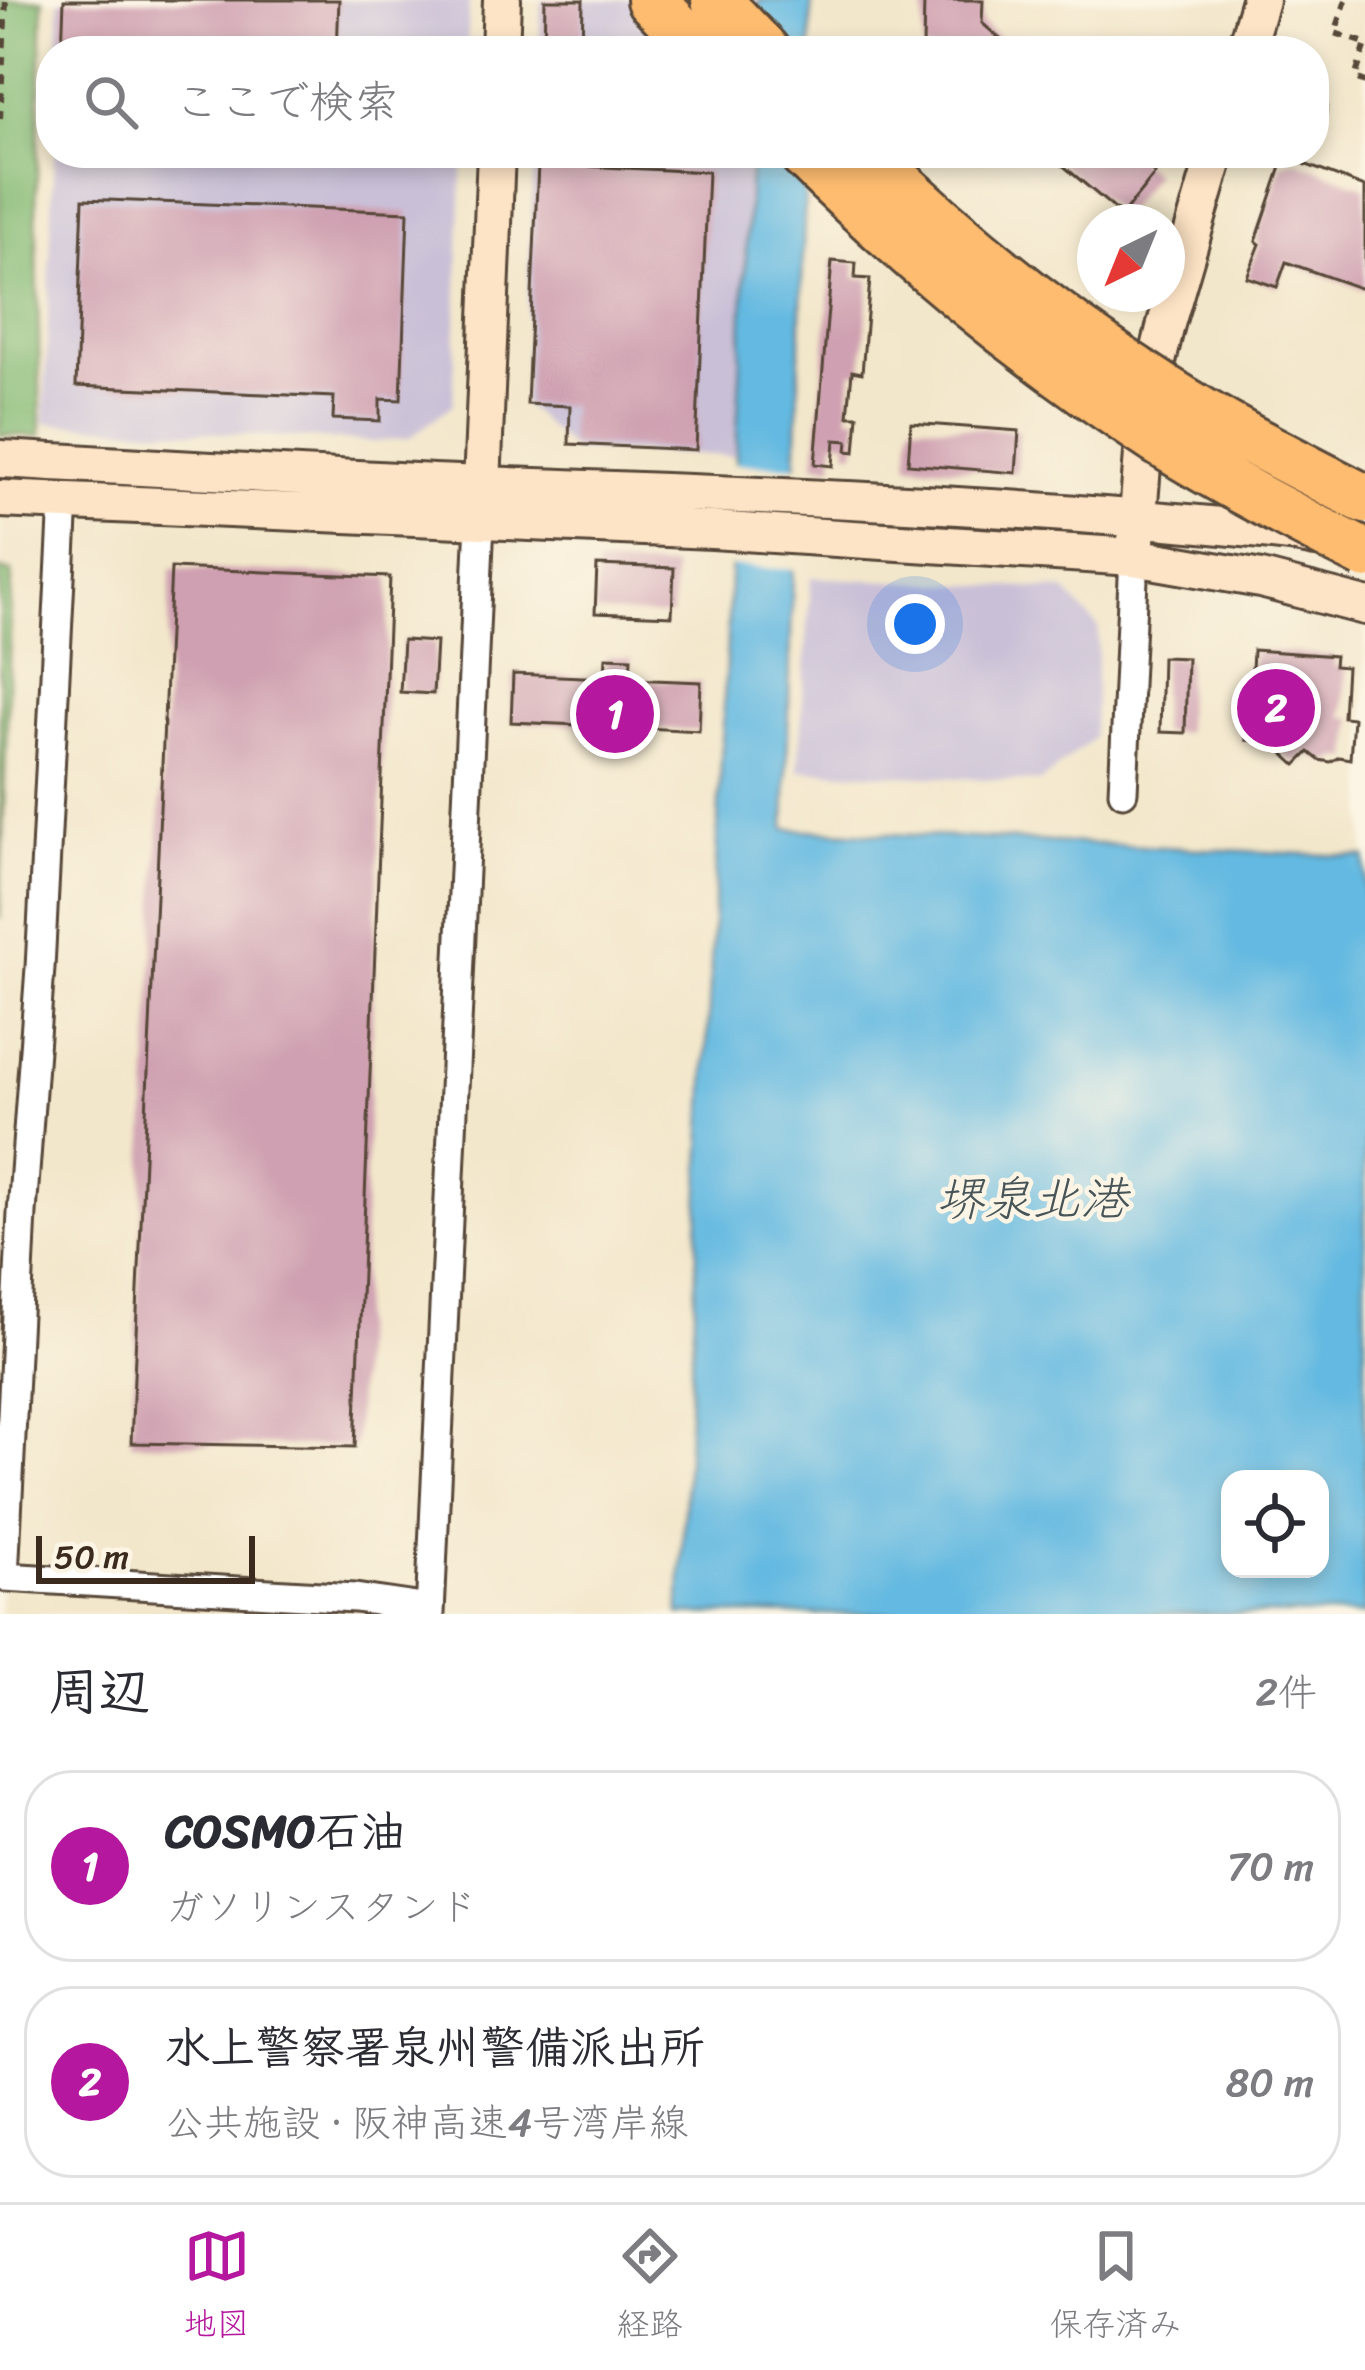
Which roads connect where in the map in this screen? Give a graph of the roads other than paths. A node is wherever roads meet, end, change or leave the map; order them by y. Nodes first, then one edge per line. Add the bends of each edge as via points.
1 (502, 0) edge
2 (651, 0) edge
3 (716, 0) edge
4 (1260, 0) edge
5 (501, 36) edge
6 (686, 36) edge
7 (751, 36) edge
8 (1249, 36) edge
9 (495, 168) edge
10 (817, 168) edge
11 (885, 168) edge
12 (1212, 168) edge
13 (0, 460) edge
14 (482, 484) junction
15 (0, 499) edge
16 (64, 500) junction
17 (1365, 500) edge
18 (1138, 518) junction
19 (480, 521) junction
20 (1365, 552) edge
21 (1134, 557) junction
22 (1365, 606) edge
23 (1123, 792) dead end
24 (430, 1611) edge

1 - 5 street
2 - 6 highway
3 - 7 highway
4 - 8 street
9 - 14 street
10 - 20 highway, bridge via 1046,364 1157,440
11 - 17 highway, bridge via 1072,326 1163,388
12 - 18 street via 1147,404
13 - 14 street
14 - 18 street
14 - 19 street
15 - 16 street
16 - 19 street
16 - 24 street via 4,1577 355,1598
18 - 20 street via 1292,533
18 - 21 street
19 - 21 street
19 - 24 street
21 - 22 street
21 - 23 street

